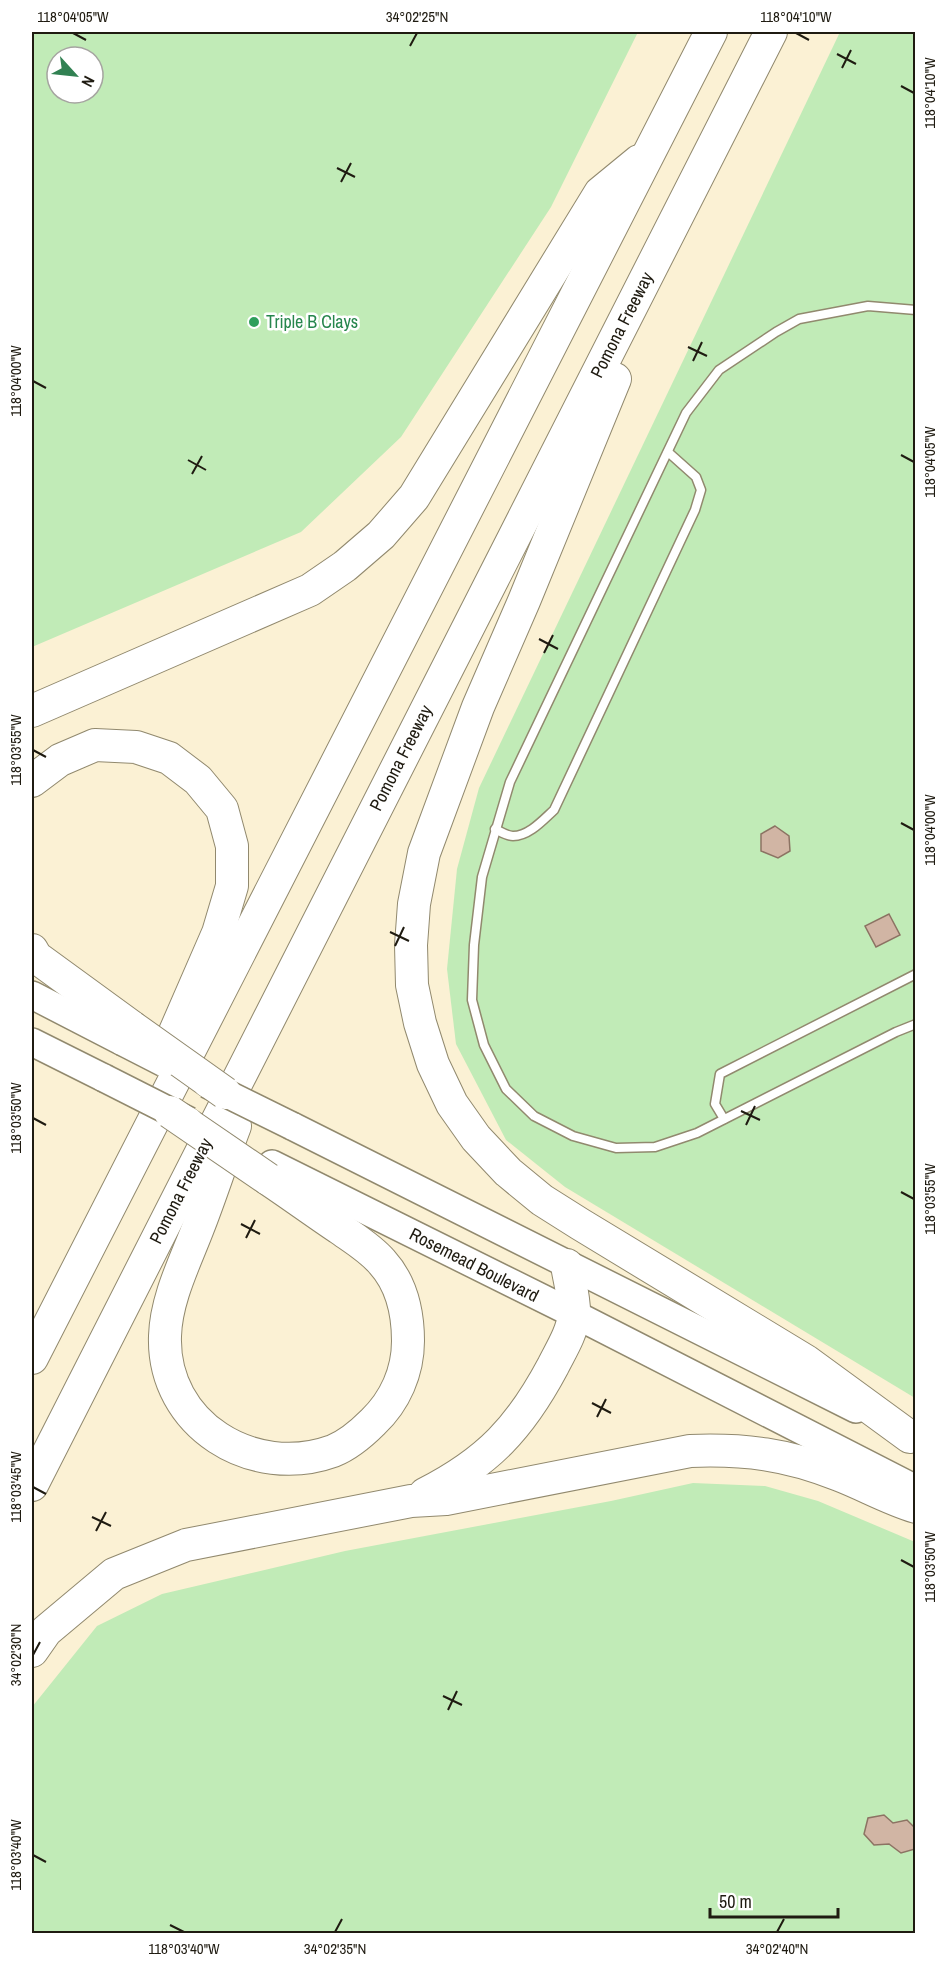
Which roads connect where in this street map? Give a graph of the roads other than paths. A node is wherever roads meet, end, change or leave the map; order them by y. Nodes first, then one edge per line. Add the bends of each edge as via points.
1 (711, 32) edge
2 (771, 32) edge
3 (649, 152) junction
4 (700, 170) junction
5 (915, 310) edge
6 (668, 452) junction
7 (32, 711) edge
8 (32, 781) edge
9 (495, 830) junction
10 (32, 950) edge
11 (915, 974) edge
12 (281, 994) junction
13 (32, 995) edge
14 (915, 1024) edge
15 (128, 1034) junction
16 (32, 1042) edge
17 (225, 1093) joint
18 (170, 1112) joint
19 (724, 1119) junction
20 (270, 1171) junction
21 (567, 1265) junction
22 (59, 1303) junction
23 (574, 1314) junction
24 (32, 1358) edge
25 (913, 1438) edge
26 (32, 1485) edge
27 (915, 1489) edge
28 (411, 1501) junction
29 (915, 1508) edge
30 (32, 1651) edge

1 - 3 highway
2 - 4 highway, Pomona Freeway
3 - 7 highway via 600,193 423,484 381,535 310,590
3 - 22 highway
4 - 12 highway, Pomona Freeway
4 - 25 highway via 478,708 424,852 414,904 412,985 433,1064 453,1104 476,1138 508,1172 542,1200 806,1361
5 - 6 lane via 868,306 799,319 783,327 719,370 686,412
6 - 9 lane via 510,782
6 - 9 lane via 696,477 701,490 695,510 554,810 522,834 511,836
8 - 22 highway via 60,760 95,745 136,747 169,758 198,780 222,809 232,846 232,886 218,933
9 - 19 lane via 482,878 472,1000 484,1045 506,1089 534,1116 573,1136 616,1148 655,1147
10 - 15 highway
11 - 19 lane via 720,1074 715,1104
12 - 20 highway via 177,1280 165,1336 167,1363 176,1388 186,1409 204,1428 232,1447 287,1460 335,1450 384,1412 399,1386 408,1355 408,1319 399,1288 382,1262
12 - 26 highway, Pomona Freeway
13 - 15 main road
14 - 19 lane
15 - 17 highway, bridge
16 - 18 main road, bridge
17 - 21 main road, bridge
18 - 20 highway, bridge
20 - 23 main road, Rosemead Boulevard
21 - 23 highway
21 - 25 main road
22 - 24 highway
23 - 27 main road, Rosemead Boulevard
23 - 28 highway via 568,1336 522,1418 476,1464
28 - 29 highway via 446,1499 690,1451 730,1450 804,1462
28 - 30 highway via 186,1545 114,1574 46,1631

